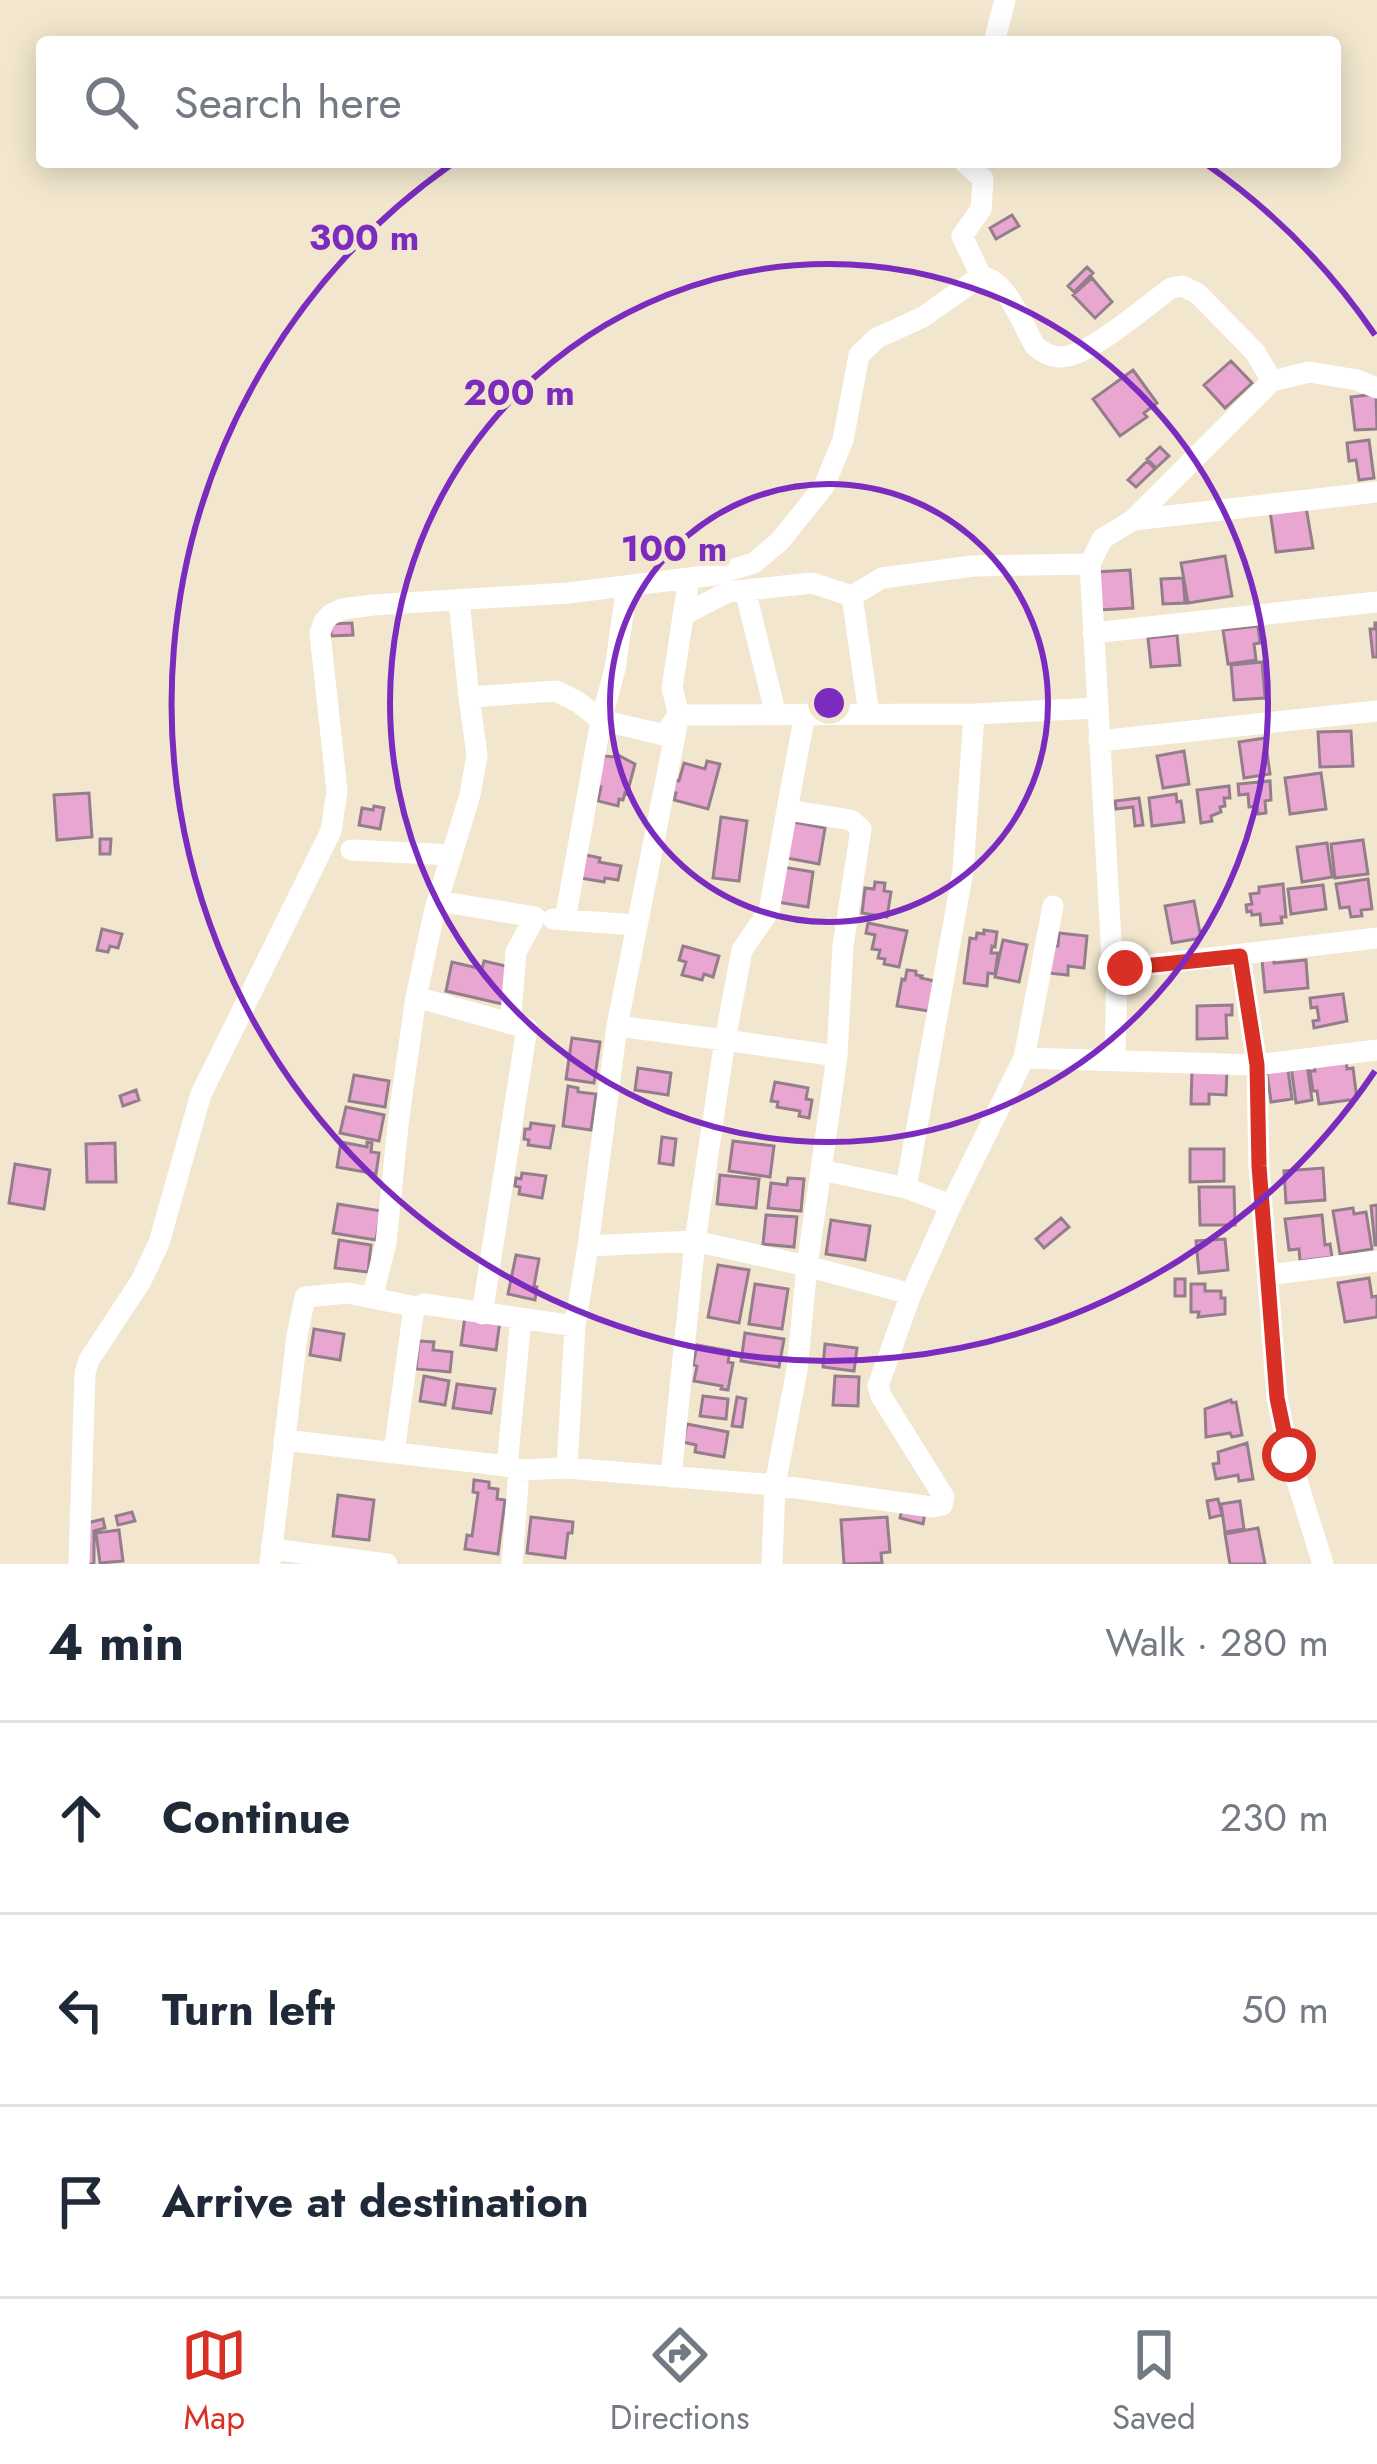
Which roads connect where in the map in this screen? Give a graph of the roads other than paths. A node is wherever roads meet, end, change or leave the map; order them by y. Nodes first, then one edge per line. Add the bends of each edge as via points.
1 (1005, 0) edge
2 (996, 36) edge
3 (971, 168) edge
4 (982, 275) junction
5 (1272, 381) junction
6 (1377, 388) edge
7 (1377, 492) edge
8 (1133, 520) junction
9 (1090, 564) junction
10 (689, 578) junction
11 (627, 586) junction
12 (746, 590) junction
13 (852, 596) junction
14 (459, 601) junction
15 (1377, 602) edge
16 (683, 615) junction
17 (1093, 633) junction
18 (469, 697) junction
19 (1097, 708) junction
20 (1377, 711) edge
21 (805, 714) junction
22 (869, 714) junction
23 (974, 714) junction
24 (679, 715) junction
25 (776, 715) junction
26 (601, 720) junction
27 (1099, 741) junction
28 (787, 810) junction
29 (351, 850) dead end
30 (452, 855) junction
31 (1052, 906) dead end
32 (435, 909) junction
33 (535, 917) junction
34 (565, 920) junction
35 (636, 926) junction
36 (1377, 938) edge
37 (1240, 956) junction
38 (1117, 965) junction
39 (416, 997) junction
40 (510, 1024) junction
41 (617, 1026) junction
42 (725, 1040) junction
43 (1377, 1050) edge
44 (837, 1056) junction
45 (1024, 1058) junction
46 (1115, 1061) junction
47 (1257, 1065) junction
48 (821, 1170) junction
49 (906, 1188) junction
50 (951, 1205) junction
51 (695, 1241) junction
52 (588, 1246) junction
53 (1377, 1261) edge
54 (808, 1266) junction
55 (1268, 1275) junction
56 (911, 1294) junction
57 (372, 1298) junction
58 (416, 1307) junction
59 (482, 1314) junction
60 (520, 1319) junction
61 (575, 1326) junction
62 (284, 1440) junction
63 (394, 1452) junction
64 (513, 1468) junction
65 (567, 1468) junction
66 (670, 1477) junction
67 (775, 1485) junction
68 (271, 1557) edge
69 (79, 1564) edge
70 (387, 1564) edge
71 (512, 1564) edge
72 (772, 1564) edge
73 (1324, 1564) edge

1 - 2 street
3 - 4 street via 983,179 981,209 962,236
4 - 5 street via 1000,284 1040,351 1058,358 1078,354 1182,286 1256,352
4 - 10 street via 859,356 843,440 824,485 766,555
5 - 6 street via 1309,372
5 - 8 street
7 - 8 street
8 - 9 street via 1102,539
9 - 13 street via 882,578
9 - 17 street
10 - 11 street
10 - 16 street
11 - 14 street
11 - 26 street
12 - 13 street via 812,584
12 - 16 street
12 - 25 street
13 - 22 street
14 - 18 street
14 - 69 street via 342,609 323,622 337,791 331,831 201,1094 159,1243 88,1360
15 - 17 street
16 - 24 street via 672,688
17 - 19 street
18 - 26 street via 556,692
18 - 30 street via 477,755
19 - 23 street
19 - 27 street
20 - 27 street
21 - 22 street
21 - 25 street
21 - 28 street
22 - 23 street
23 - 49 street via 963,871
24 - 25 street
24 - 26 street via 664,735
24 - 35 street
26 - 34 street
27 - 38 street
28 - 42 street via 769,911 742,950
28 - 44 street via 851,820 861,829
29 - 30 street
30 - 32 street
31 - 45 street
32 - 33 street via 443,902
32 - 39 street
33 - 34 street
33 - 40 street via 516,952
34 - 35 street
35 - 41 street
36 - 37 street
37 - 38 street
37 - 47 street
38 - 46 street
39 - 40 street
39 - 57 street
40 - 59 street via 526,1028
41 - 42 street
41 - 52 street
42 - 44 street
42 - 51 street
43 - 47 street
44 - 48 street
45 - 46 street
45 - 50 street
46 - 47 street
47 - 55 street
48 - 49 street
48 - 54 street
49 - 50 street
50 - 56 street
51 - 52 street
51 - 54 street
51 - 66 street
52 - 61 street
53 - 55 street
54 - 56 street
54 - 67 street
55 - 73 street via 1282,1427
56 - 67 street via 878,1385 942,1505
57 - 58 street
57 - 62 street via 305,1297
58 - 59 street
58 - 63 street
59 - 60 street
60 - 61 street
60 - 64 street
61 - 65 street
62 - 63 street
62 - 68 street
63 - 64 street
64 - 65 street
64 - 71 street
65 - 66 street
66 - 67 street
67 - 72 street
68 - 70 street

